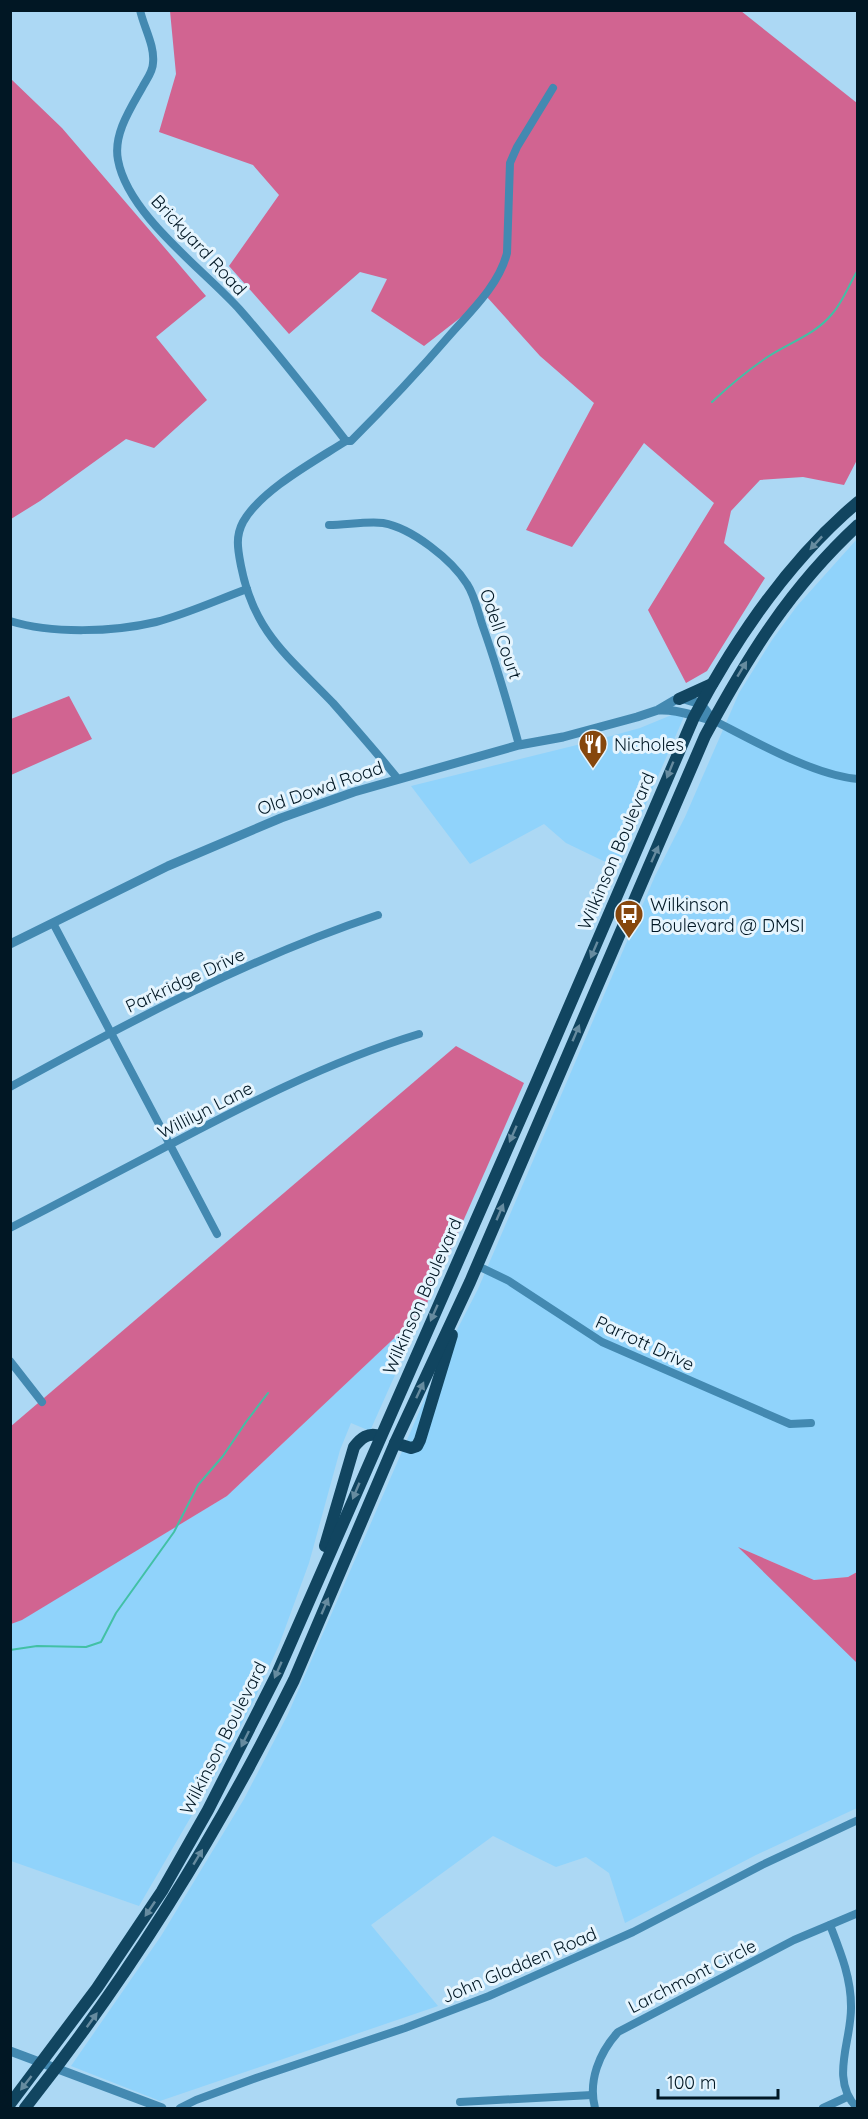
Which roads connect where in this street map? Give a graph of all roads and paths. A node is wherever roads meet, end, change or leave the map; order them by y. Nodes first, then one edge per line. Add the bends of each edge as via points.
1 (140, 10) edge
2 (553, 88) dead end
3 (346, 441) junction
4 (858, 502) edge
5 (328, 525) dead end
6 (858, 525) edge
7 (247, 589) junction
8 (10, 621) edge
9 (712, 684) junction
10 (679, 699) junction
11 (700, 704) junction
12 (658, 710) junction
13 (694, 717) junction
14 (713, 720) junction
15 (519, 745) junction
16 (398, 779) junction
17 (858, 779) edge
18 (378, 915) dead end
19 (53, 923) junction
20 (10, 944) edge
21 (110, 1033) junction
22 (419, 1034) dead end
23 (10, 1087) edge
24 (170, 1144) junction
25 (10, 1228) edge
26 (217, 1234) dead end
27 (476, 1265) junction
28 (470, 1282) junction
29 (10, 1361) edge
30 (42, 1402) dead end
31 (811, 1424) dead end
32 (380, 1436) junction
33 (395, 1443) junction
34 (309, 1600) junction
35 (231, 1767) junction
36 (245, 1775) junction
37 (858, 1820) edge
38 (858, 1913) edge
39 (830, 1925) junction
40 (10, 2051) edge
41 (42, 2062) junction
42 (58, 2067) junction
43 (592, 2095) junction
44 (847, 2097) junction
45 (460, 2102) dead end
46 (10, 2104) edge
47 (26, 2109) edge
48 (162, 2109) edge
49 (180, 2109) edge
50 (595, 2109) edge
51 (823, 2109) edge
52 (856, 2109) edge

1 - 3 street, Brickyard Road via 154,62 127,114 118,142 117,156 125,182 152,220 244,315
2 - 3 street via 510,163 508,243 500,273 420,369 351,441
3 - 7 street via 268,494 250,512 237,539
4 -> 9 main road, Wilkinson Boulevard via 786,576
5 - 15 street, Odell Court via 383,523 411,532 468,584
14 -> 6 main road, Wilkinson Boulevard via 779,613
7 - 8 street via 146,624 60,629
7 - 16 street via 274,643
9 - 10 main road
9 - 11 main road, Wilkinson Boulevard
10 - 11 street
10 - 12 street, Old Dowd Road
11 - 13 main road, Wilkinson Boulevard
11 - 14 street, Old Dowd Road
12 - 13 street, Old Dowd Road via 671,709
12 - 15 street, Old Dowd Road via 591,730
13 - 14 street, Old Dowd Road
13 -> 32 main road, Wilkinson Boulevard
14 - 17 street, Old Dowd Road via 802,764
27 -> 14 main road, Wilkinson Boulevard
15 - 16 street, Old Dowd Road
16 - 19 street, Old Dowd Road via 240,835
18 - 21 street, Parkridge Drive via 201,987
19 - 20 street, Old Dowd Road
19 - 21 street
21 - 23 street, Parkridge Drive
21 - 24 street
22 - 24 street, Willilyn Lane via 289,1085
24 - 25 street, Willilyn Lane
24 - 26 street
27 - 28 main road, Wilkinson Boulevard
27 - 31 street, Parrott Drive via 509,1281 602,1342 790,1424
33 -> 28 main road, Wilkinson Boulevard
28 - 33 main road via 420,1440 411,1448
29 - 30 street
32 - 33 street
32 -> 34 main road, Wilkinson Boulevard
32 - 34 main road via 366,1436 354,1447
36 -> 33 main road, Wilkinson Boulevard via 294,1680
34 -> 35 main road, Wilkinson Boulevard
35 - 36 street
35 -> 41 main road, Wilkinson Boulevard via 162,1891
42 -> 36 main road, Wilkinson Boulevard via 150,1936
37 - 49 street, John Gladden Road via 633,1932 506,1989
38 - 39 street, Larchmont Circle
39 - 43 street, Larchmont Circle via 618,2032 600,2059
39 - 44 street via 843,1957 850,1991 851,2013 842,2073
40 - 41 street
41 - 42 street
41 -> 46 main road, Wilkinson Boulevard
42 - 47 main road, Wilkinson Boulevard
42 - 48 street
43 - 45 street
43 - 50 street, Larchmont Circle
44 - 51 street
44 - 52 street

